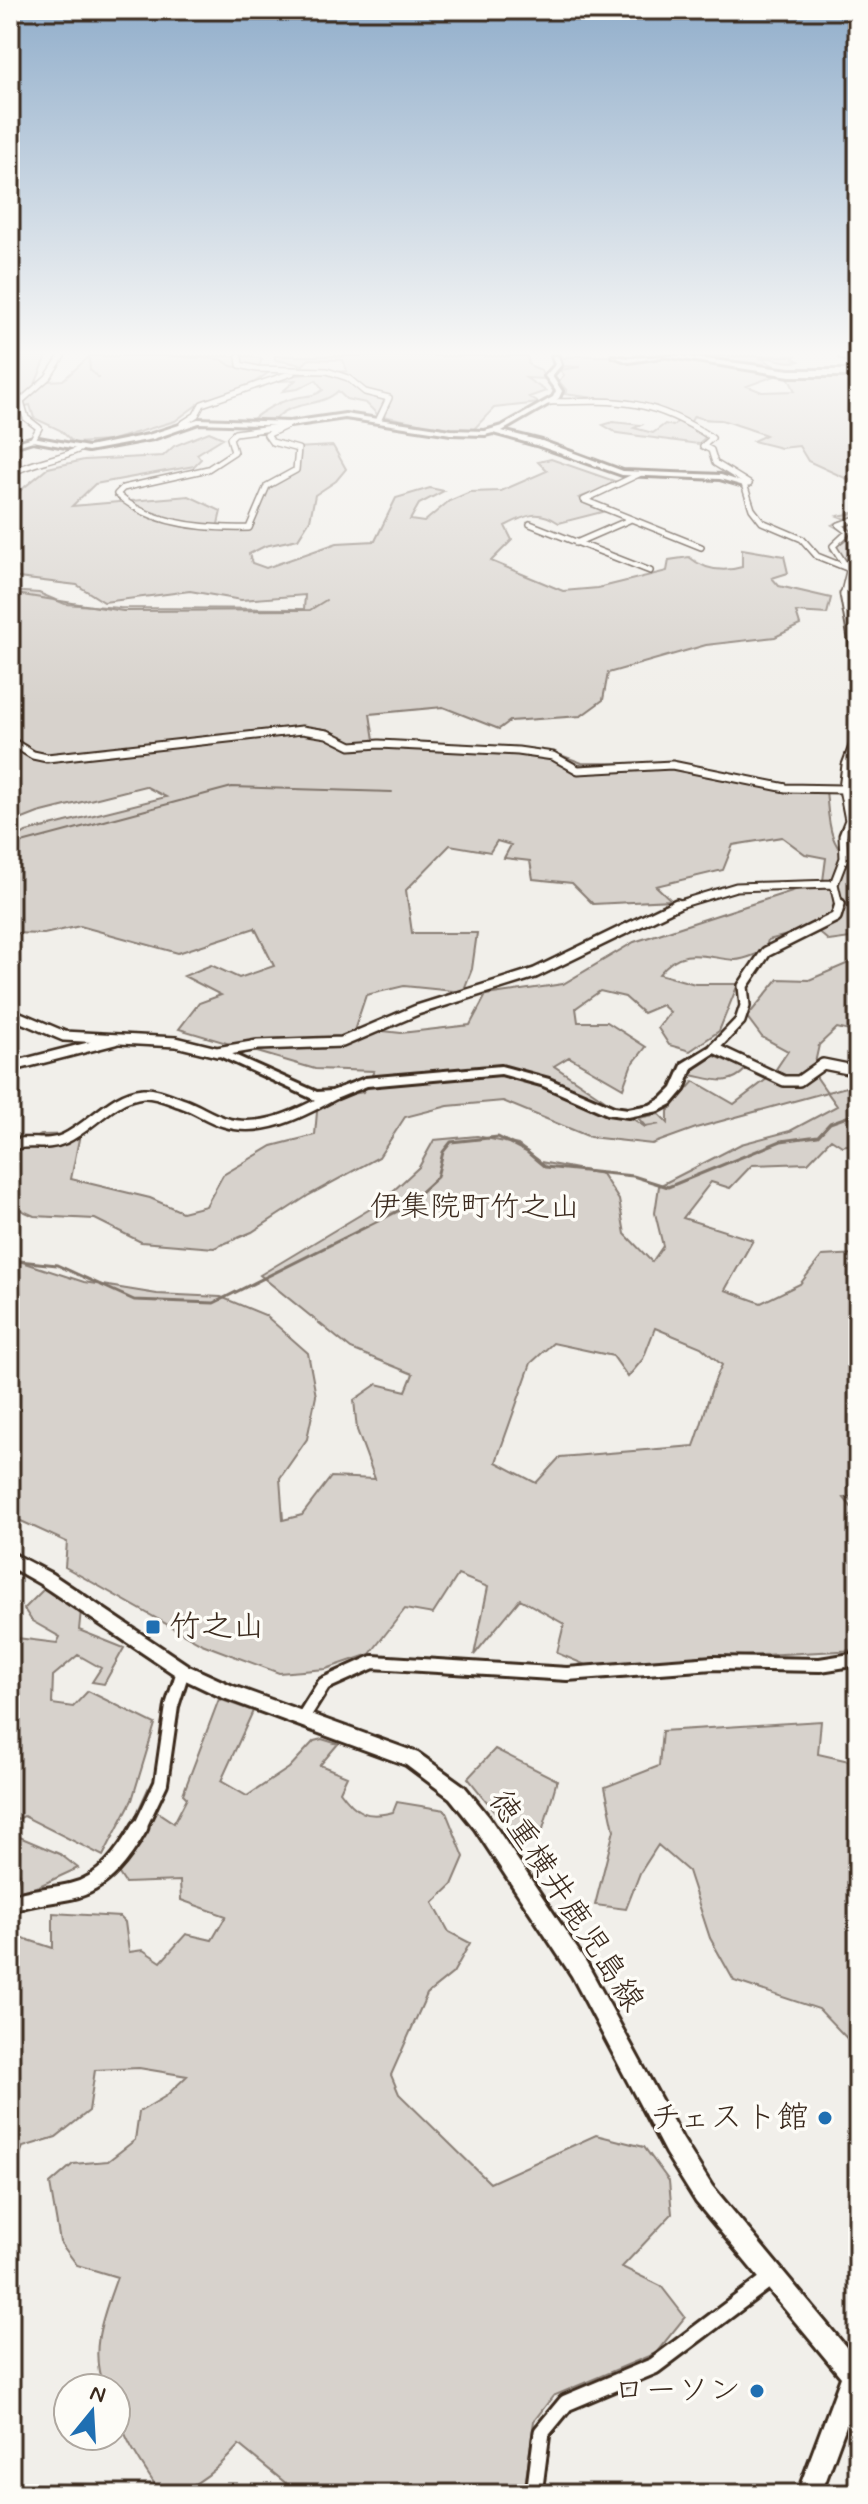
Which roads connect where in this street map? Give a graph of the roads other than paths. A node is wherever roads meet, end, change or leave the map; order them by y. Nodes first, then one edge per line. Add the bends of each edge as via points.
1 (191, 473) edge
2 (290, 473) edge
3 (632, 473) edge
4 (731, 473) edge
5 (639, 474) junction
6 (744, 484) junction
7 (858, 518) edge
8 (629, 520) junction
9 (530, 524) dead end
10 (576, 543) junction
11 (701, 547) dead end
12 (847, 568) junction
13 (650, 571) dead end
14 (858, 671) edge
15 (858, 733) edge
16 (10, 741) edge
17 (843, 789) junction
18 (845, 843) junction
19 (858, 846) edge
20 (834, 884) junction
21 (10, 1013) edge
22 (125, 1037) junction
23 (714, 1048) junction
24 (217, 1052) junction
25 (10, 1067) edge
26 (858, 1071) edge
27 (334, 1095) junction
28 (10, 1146) edge
29 (10, 1559) edge
30 (858, 1659) edge
31 (183, 1671) junction
32 (302, 1719) junction
33 (10, 1904) edge
34 (771, 2278) junction
35 (856, 2371) edge
36 (534, 2494) edge
37 (809, 2494) edge

1 - 2 street via 123,488 117,494 145,514 165,520 249,528 255,523 260,496
3 - 5 street
4 - 6 street via 749,484
5 - 6 street via 721,477
5 - 8 street via 584,500
6 - 12 street via 751,509 769,529 802,539 817,556
7 - 12 street via 839,525 848,532 833,546
8 - 10 street
8 - 11 street
9 - 10 street
10 - 13 street
12 - 14 street via 843,597
15 - 17 street
16 - 17 street via 47,758 302,730 351,746 518,751 553,756 578,770 672,765 786,788
17 - 18 street via 849,820
18 - 19 street
18 - 20 street
20 - 23 street via 840,904 836,917 766,952 743,986 747,1010 740,1025
20 - 24 street via 736,887 683,901 535,973 417,1010 342,1042
21 - 22 street via 55,1034
22 - 24 street via 199,1045
22 - 25 street
23 - 26 street via 784,1081 799,1081 823,1064
23 - 27 street via 687,1066 674,1096 641,1111 612,1111 501,1070 365,1082
24 - 27 street via 306,1093
27 - 28 street via 297,1117 247,1126 145,1093 125,1098 50,1145 17,1141
29 - 31 street, 徳重横井鹿児島線
30 - 32 street via 820,1665 713,1663 567,1674 373,1662 324,1684
31 - 32 street, 徳重横井鹿児島線
31 - 33 street via 172,1702 163,1779 118,1860 84,1887
32 - 34 street, 徳重横井鹿児島線 via 412,1759 457,1792 579,1969 704,2194
34 - 35 street, 徳重横井鹿児島線
34 - 36 street via 654,2366 566,2403 542,2432
35 - 37 street

